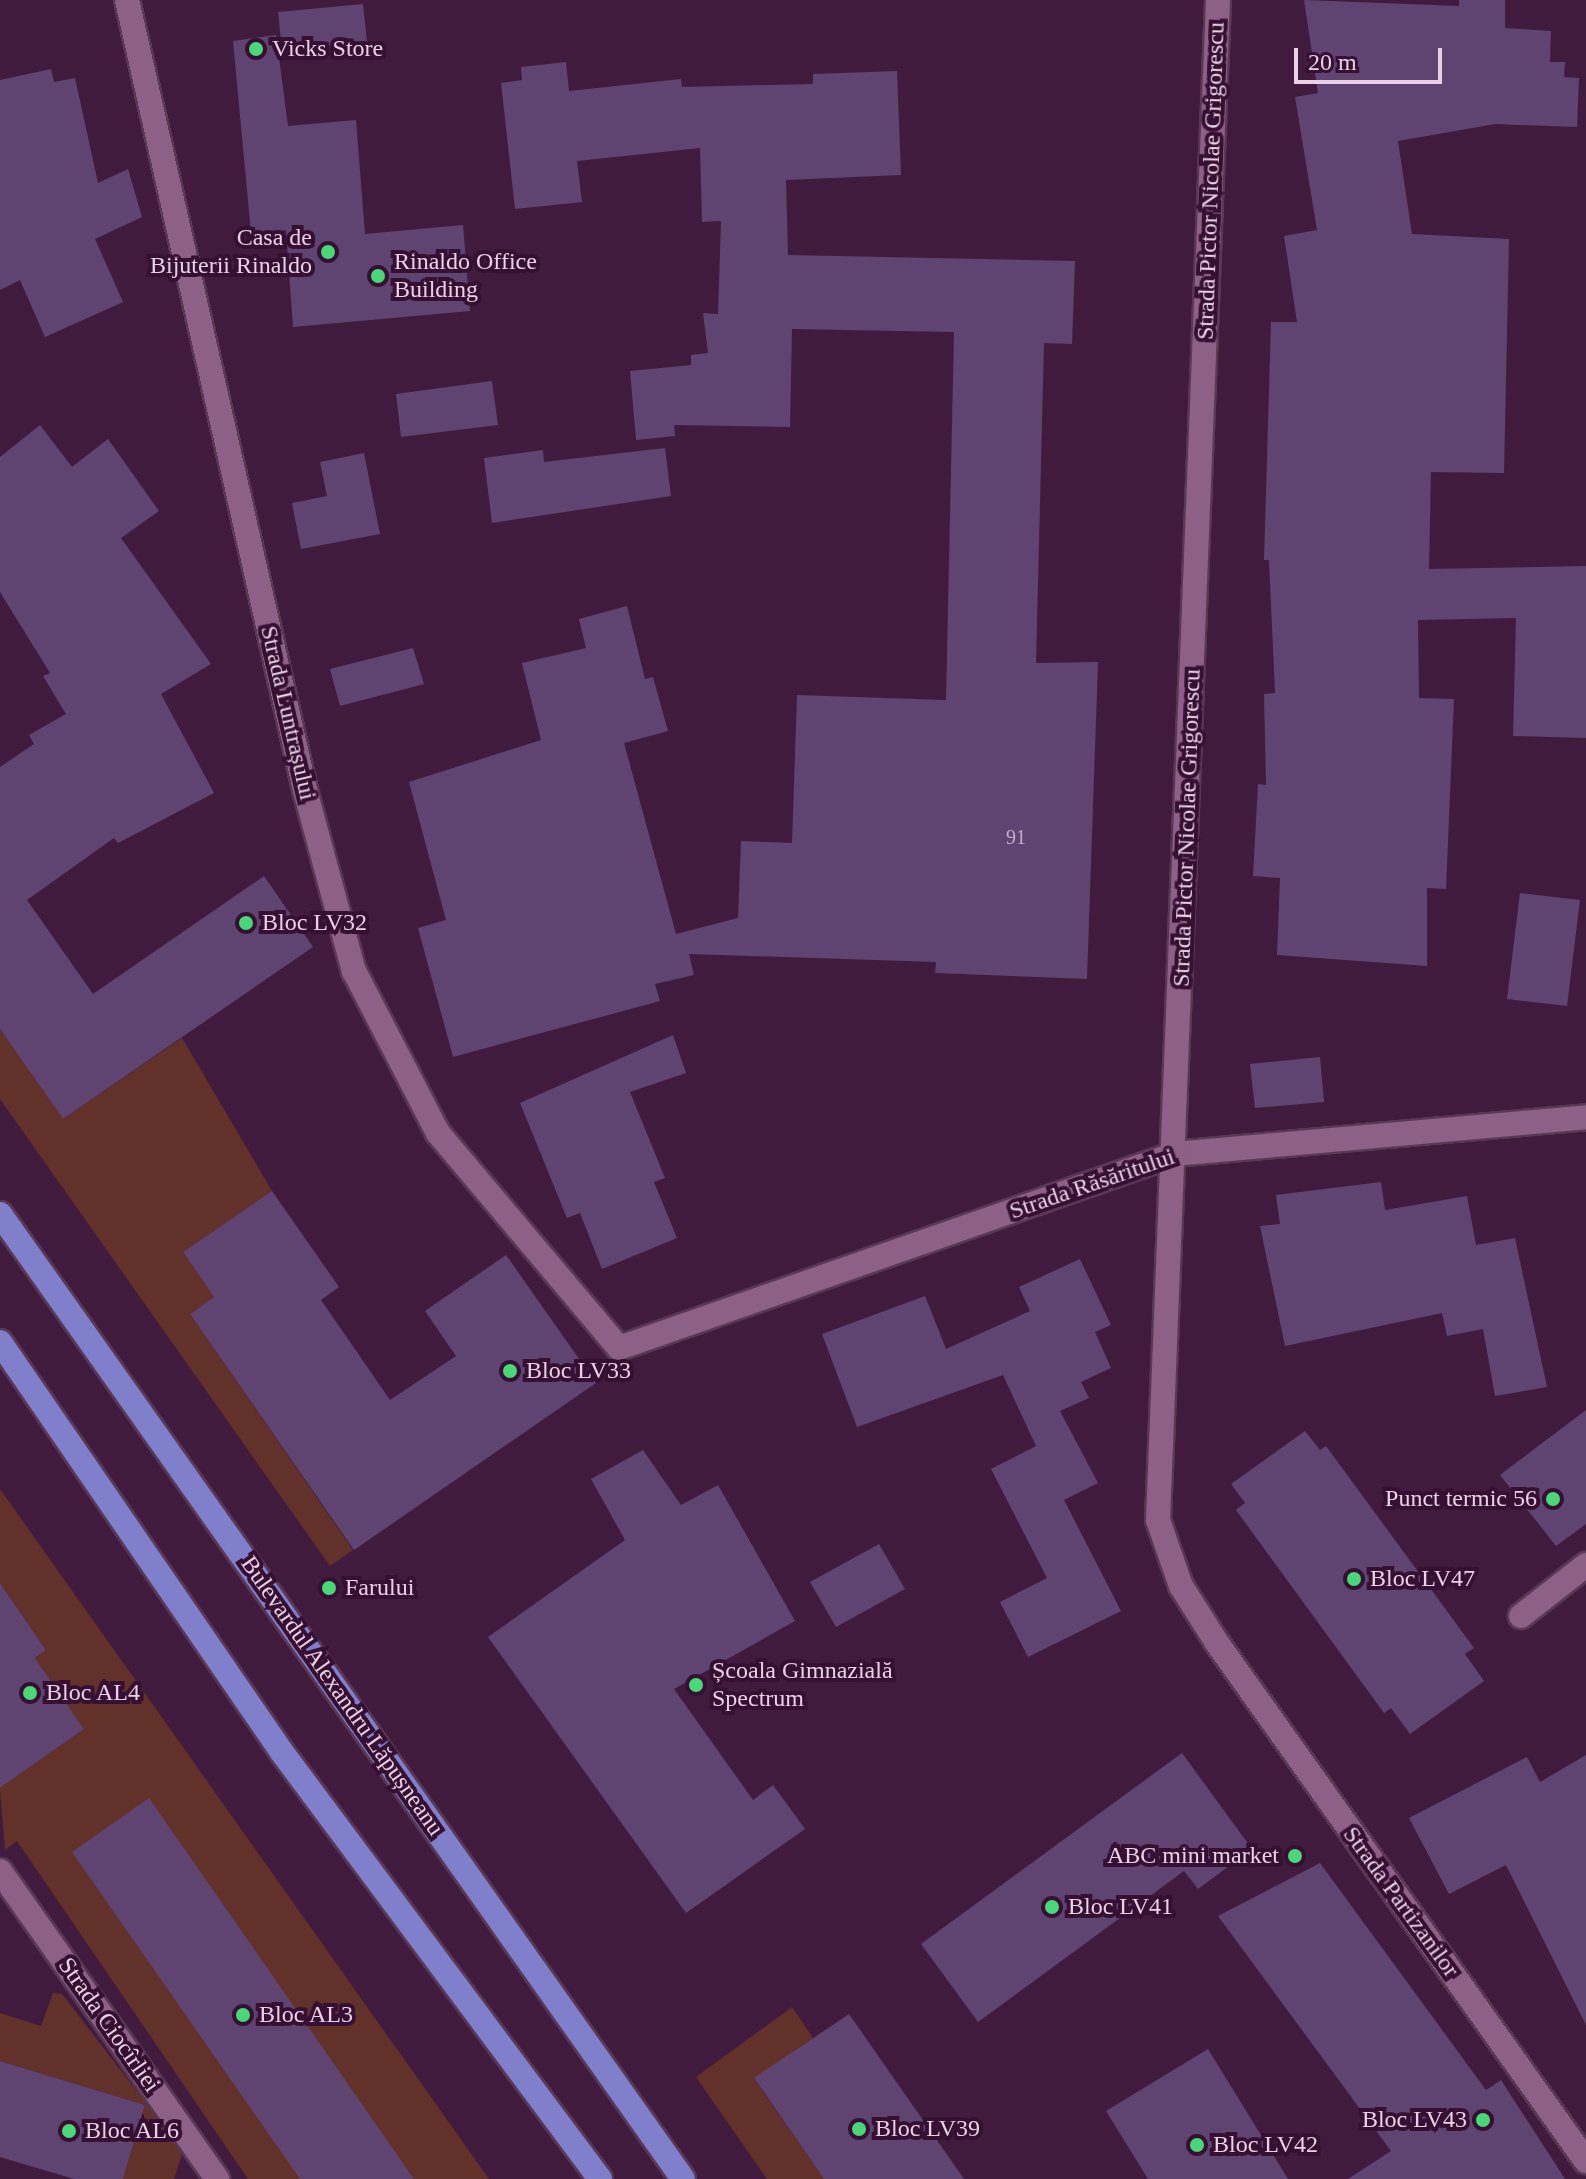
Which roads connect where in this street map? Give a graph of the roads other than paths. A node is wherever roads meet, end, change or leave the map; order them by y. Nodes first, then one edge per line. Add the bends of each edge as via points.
1 (127, 0) edge
2 (1218, 0) edge
3 (1586, 1117) edge
4 (1175, 1154) junction
5 (0, 1214) edge
6 (0, 1342) edge
7 (619, 1348) joint
8 (1586, 1565) edge
9 (1521, 1616) dead end
10 (1217, 1643) joint
11 (0, 1871) edge
12 (1582, 2148) edge
13 (217, 2179) edge
14 (600, 2179) edge
15 (683, 2179) edge

1 - 7 street, Strada Luntrașului via 305,790 354,971 438,1133
2 - 4 street, Strada Pictor Nicolae Grigorescu
3 - 4 street, Strada Răsăritului
4 - 7 street, Strada Răsăritului
4 - 10 street, Strada Pictor Nicolae Grigorescu via 1158,1520 1181,1586
5 - 15 main road, Bulevardul Alexandru Lăpușneanu
6 - 14 main road via 281,1751
8 - 9 street
10 - 12 street, Strada Partizanilor
11 - 13 street, Strada Ciocîrliei

